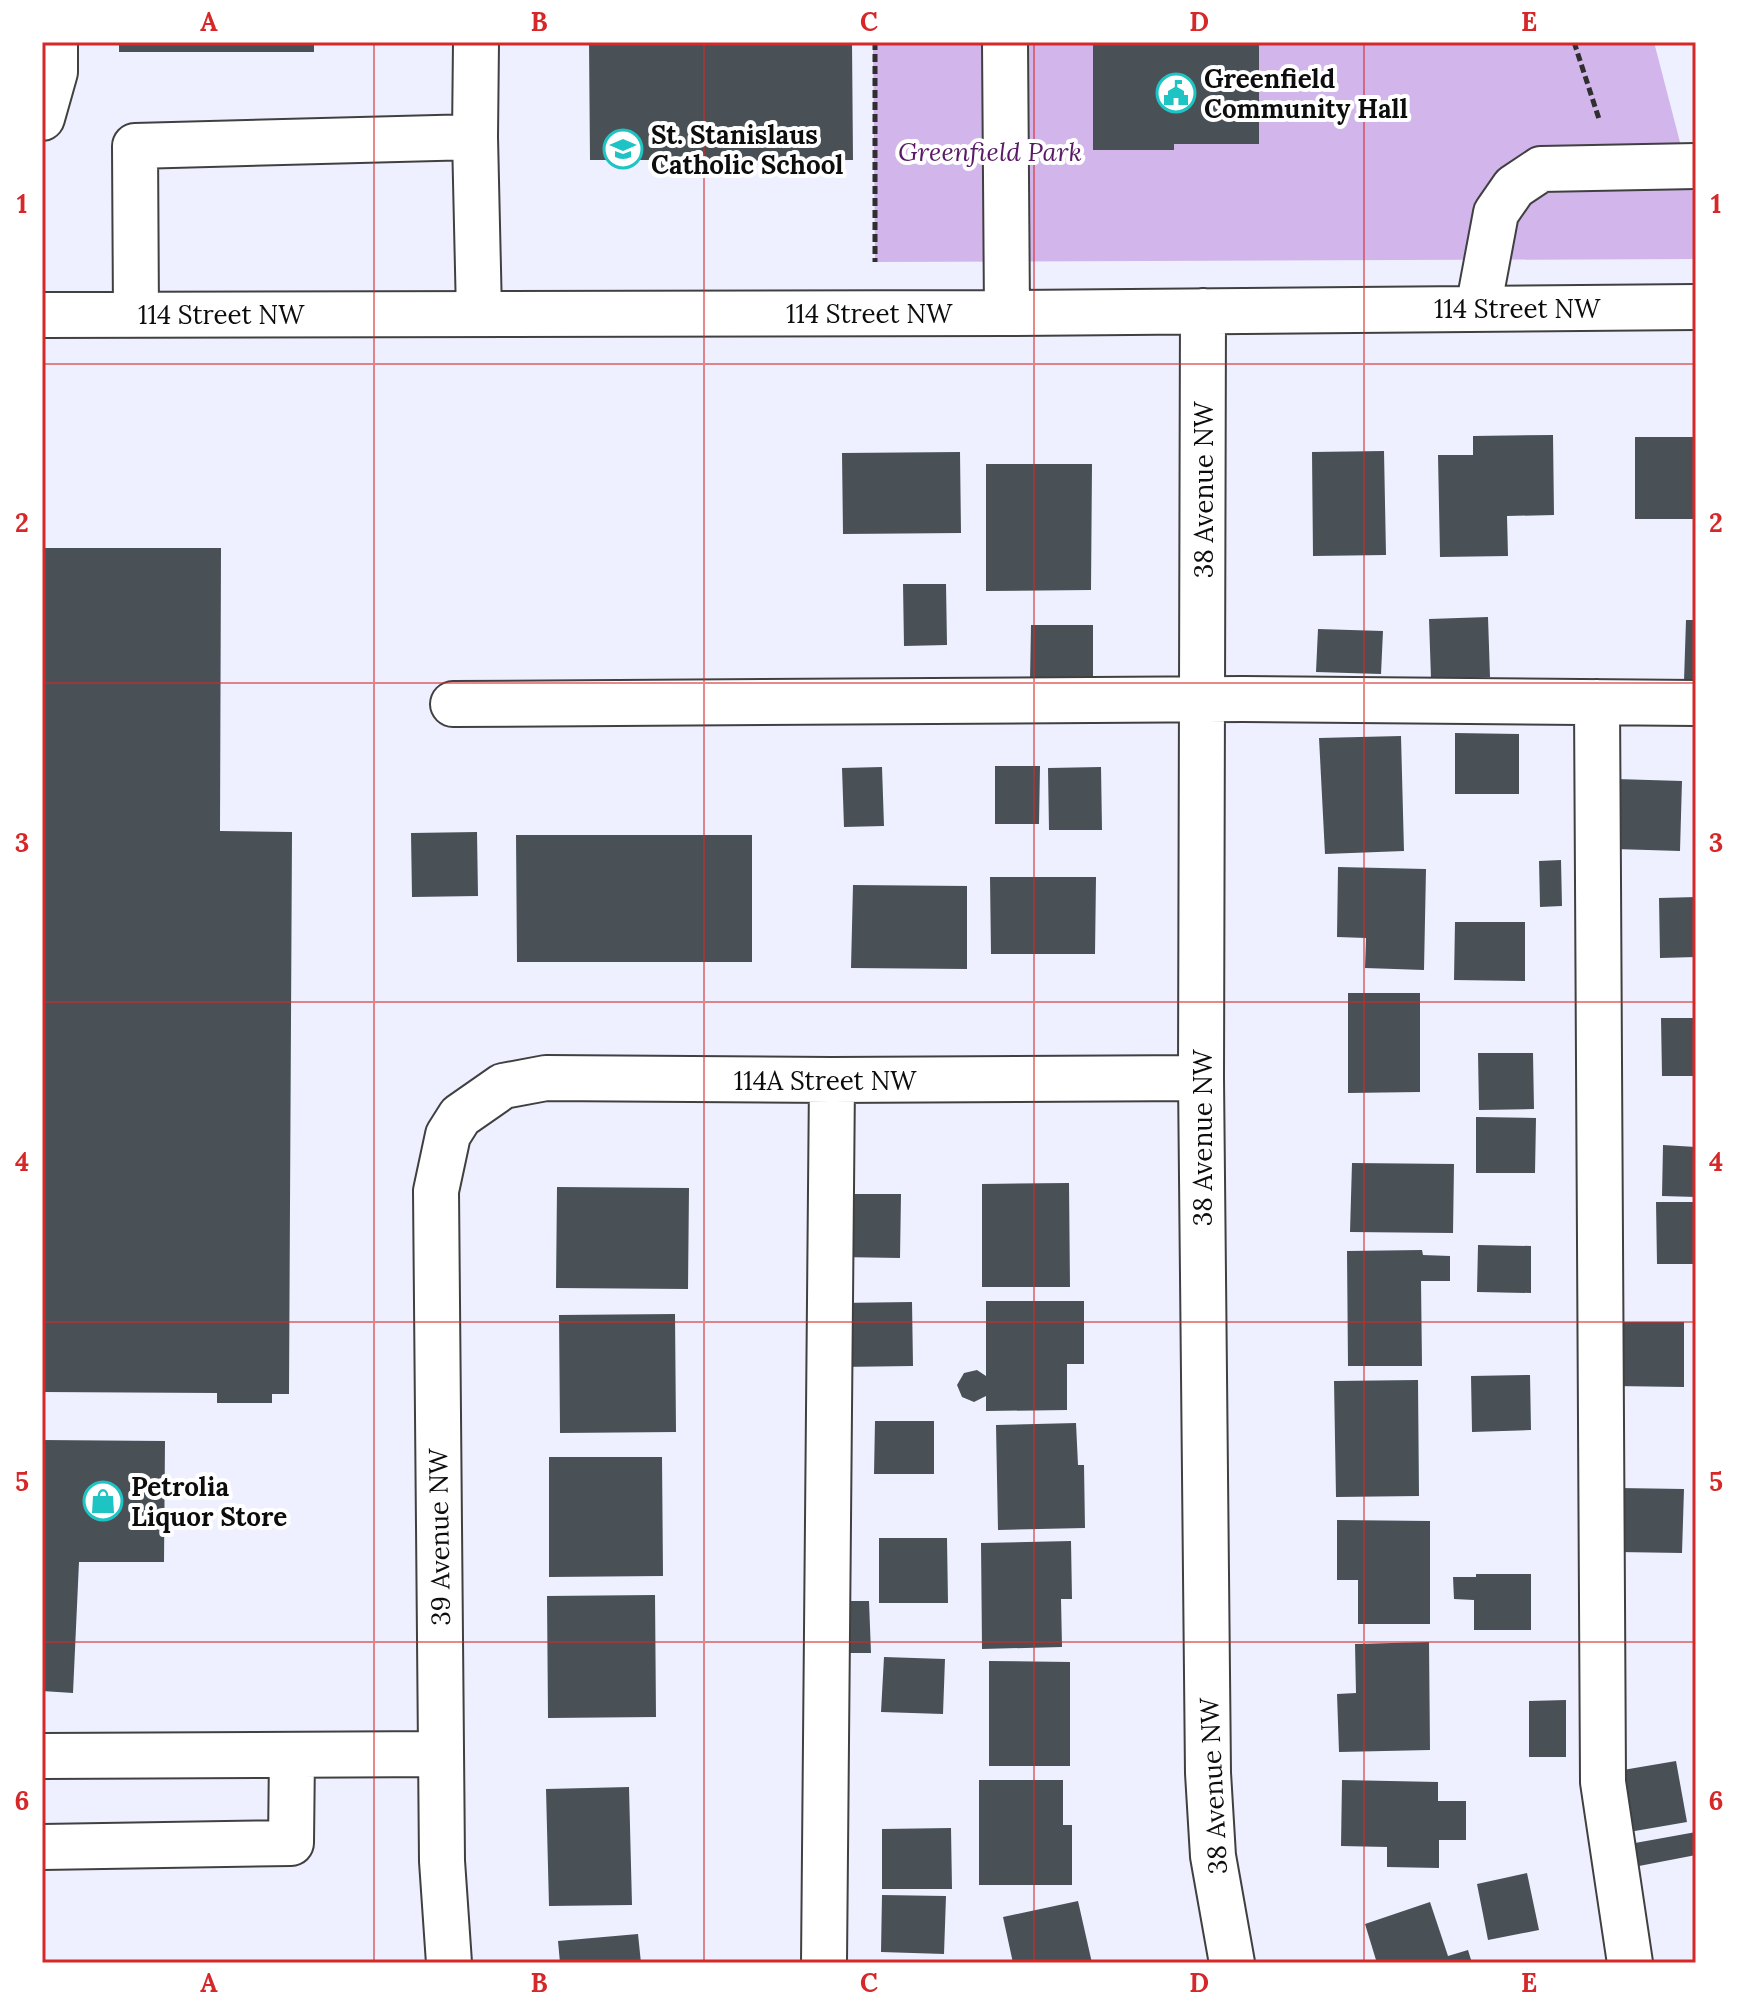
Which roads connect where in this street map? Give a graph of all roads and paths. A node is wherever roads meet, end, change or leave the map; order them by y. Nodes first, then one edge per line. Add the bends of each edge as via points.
1 (55, 42) edge
2 (476, 42) edge
3 (875, 42) edge
4 (1005, 42) edge
5 (1574, 42) edge
6 (42, 118) edge
7 (1604, 131) dead end
8 (475, 137) junction
9 (1696, 166) edge
10 (875, 262) dead end
11 (1696, 307) edge
12 (1478, 309) junction
13 (1203, 311) junction
14 (479, 313) junction
15 (1007, 313) junction
16 (136, 314) junction
17 (42, 315) edge
18 (1203, 699) junction
19 (1597, 702) junction
20 (1696, 703) edge
21 (453, 704) dead end
22 (1201, 1078) junction
23 (832, 1080) junction
24 (460, 1116) joint
25 (441, 1754) junction
26 (292, 1755) junction
27 (42, 1756) edge
28 (42, 1847) edge
29 (449, 1963) edge
30 (824, 1963) edge
31 (1232, 1963) edge
32 (1630, 1963) edge

1 - 6 street via 55,72
2 - 8 street
3 - 10 path
4 - 15 street
5 - 7 path
8 - 14 street
8 - 16 street via 135,146
9 - 12 street via 1541,169 1514,187 1496,213
11 - 12 street, 114 Street NW
12 - 13 street, 114 Street NW
13 - 15 street, 114 Street NW
13 - 18 street, 38 Avenue NW
14 - 15 street, 114 Street NW
14 - 16 street, 114 Street NW
16 - 17 street, 114 Street NW
18 - 19 street
18 - 21 street
18 - 22 street, 38 Avenue NW
19 - 20 street
19 - 32 street via 1603,1782
22 - 23 street, 114A Street NW
22 - 31 street, 38 Avenue NW via 1208,1773 1213,1856
23 - 24 street, 114A Street NW via 546,1078 503,1086
23 - 30 street
24 - 25 street, 39 Avenue NW via 448,1135 436,1191
25 - 26 street
25 - 29 street, 39 Avenue NW
26 - 27 street
26 - 28 street via 291,1843

